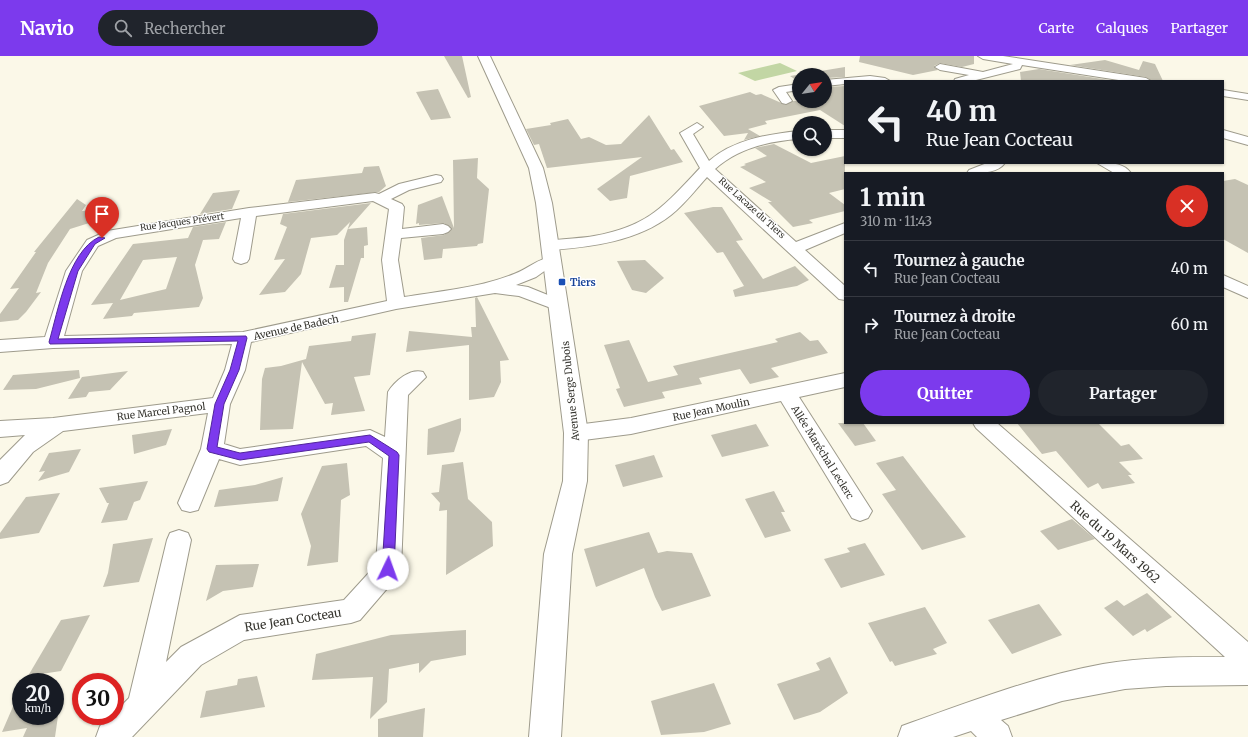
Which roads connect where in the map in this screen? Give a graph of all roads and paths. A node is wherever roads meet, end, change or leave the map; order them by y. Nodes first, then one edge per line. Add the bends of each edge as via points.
1 (484, 56) edge
2 (983, 56) edge
3 (1042, 56) edge
4 (1022, 62) junction
5 (940, 67) dead end
6 (984, 77) edge
7 (866, 80) edge
8 (966, 80) edge
9 (1139, 80) edge
10 (832, 82) edge
11 (792, 88) edge
12 (1224, 93) edge
13 (1248, 97) edge
14 (786, 100) dead end
15 (697, 127) dead end
16 (844, 134) edge
17 (1224, 134) edge
18 (832, 136) edge
19 (792, 138) edge
20 (1248, 141) edge
21 (996, 164) edge
22 (1106, 164) edge
23 (707, 168) junction
24 (982, 172) edge
25 (1122, 172) edge
26 (436, 180) dead end
27 (380, 199) junction
28 (249, 212) junction
29 (844, 228) edge
30 (443, 229) dead end
31 (393, 234) junction
32 (796, 248) junction
33 (552, 253) junction
34 (241, 259) dead end
35 (1224, 281) edge
36 (493, 288) junction
37 (1248, 293) edge
38 (844, 294) edge
39 (396, 304) junction
40 (559, 306) junction
41 (243, 338) junction
42 (53, 342) junction
43 (0, 346) edge
44 (416, 377) dead end
45 (844, 380) edge
46 (786, 392) junction
47 (220, 404) junction
48 (58, 424) junction
49 (984, 424) edge
50 (0, 429) edge
51 (576, 433) junction
52 (212, 449) junction
53 (394, 455) junction
54 (0, 476) edge
55 (190, 503) dead end
56 (860, 511) dead end
57 (179, 540) dead end
58 (1248, 660) edge
59 (1248, 671) edge
60 (142, 706) junction
61 (976, 715) junction
62 (111, 737) edge
63 (545, 737) edge
64 (912, 737) edge
65 (997, 737) edge

1 - 33 street, Avenue Serge Dubois via 536,168
2 - 4 street
3 - 4 street
4 - 6 street via 1016,67
4 - 9 street
5 - 6 street
6 - 8 street
7 - 10 street
11 - 14 street via 779,90
12 - 13 street
15 - 23 street, Rue Lacaze du Tiers via 686,133
16 - 18 street
17 - 20 street
19 - 23 street via 744,146 723,155
21 - 24 street
22 - 25 street
23 - 32 street, Rue Lacaze du Tiers
23 - 33 street via 660,217 599,240
26 - 27 street, Rue Jacques Prévert via 404,187
27 - 28 street, Rue Jacques Prévert via 375,197
27 - 31 street, Rue Jacques Prévert via 397,207
28 - 34 street
28 - 42 street, Rue Jacques Prévert via 112,234 92,243 74,271
29 - 32 street
30 - 31 street
31 - 39 street, Rue Jacques Prévert via 390,260
32 - 38 street, Rue Lacaze du Tiers
33 - 36 street via 544,264 530,274
33 - 40 street, Avenue Serge Dubois
35 - 37 street
36 - 39 street, Avenue de Badech
36 - 40 street via 522,291
39 - 41 street, Avenue de Badech
40 - 51 street, Avenue Serge Dubois
41 - 42 street, Avenue de Badech
41 - 47 street, Rue Marcel Pagnol via 235,370
42 - 43 street, Avenue de Badech
44 - 53 street, Rue Jean Cocteau via 398,392
45 - 46 street, Rue Jean Moulin
46 - 51 street, Rue Jean Moulin via 632,426
46 - 56 street, Allée Maréchal Leclerc
47 - 48 street, Rue Marcel Pagnol
47 - 52 street
48 - 50 street, Rue Marcel Pagnol
48 - 54 street, Rue Marcel Pagnol via 34,438
49 - 58 street, Rue du 19 Mars 1962
51 - 63 street, Avenue Serge Dubois via 575,480 558,554
52 - 53 street via 240,456 370,438
52 - 55 street
53 - 60 street, Rue Jean Cocteau via 388,569 351,611 240,628 191,656
57 - 60 street
59 - 61 street via 1166,671 1084,682 1021,699
60 - 62 street, Rue Jean Cocteau
61 - 64 street
61 - 65 street

